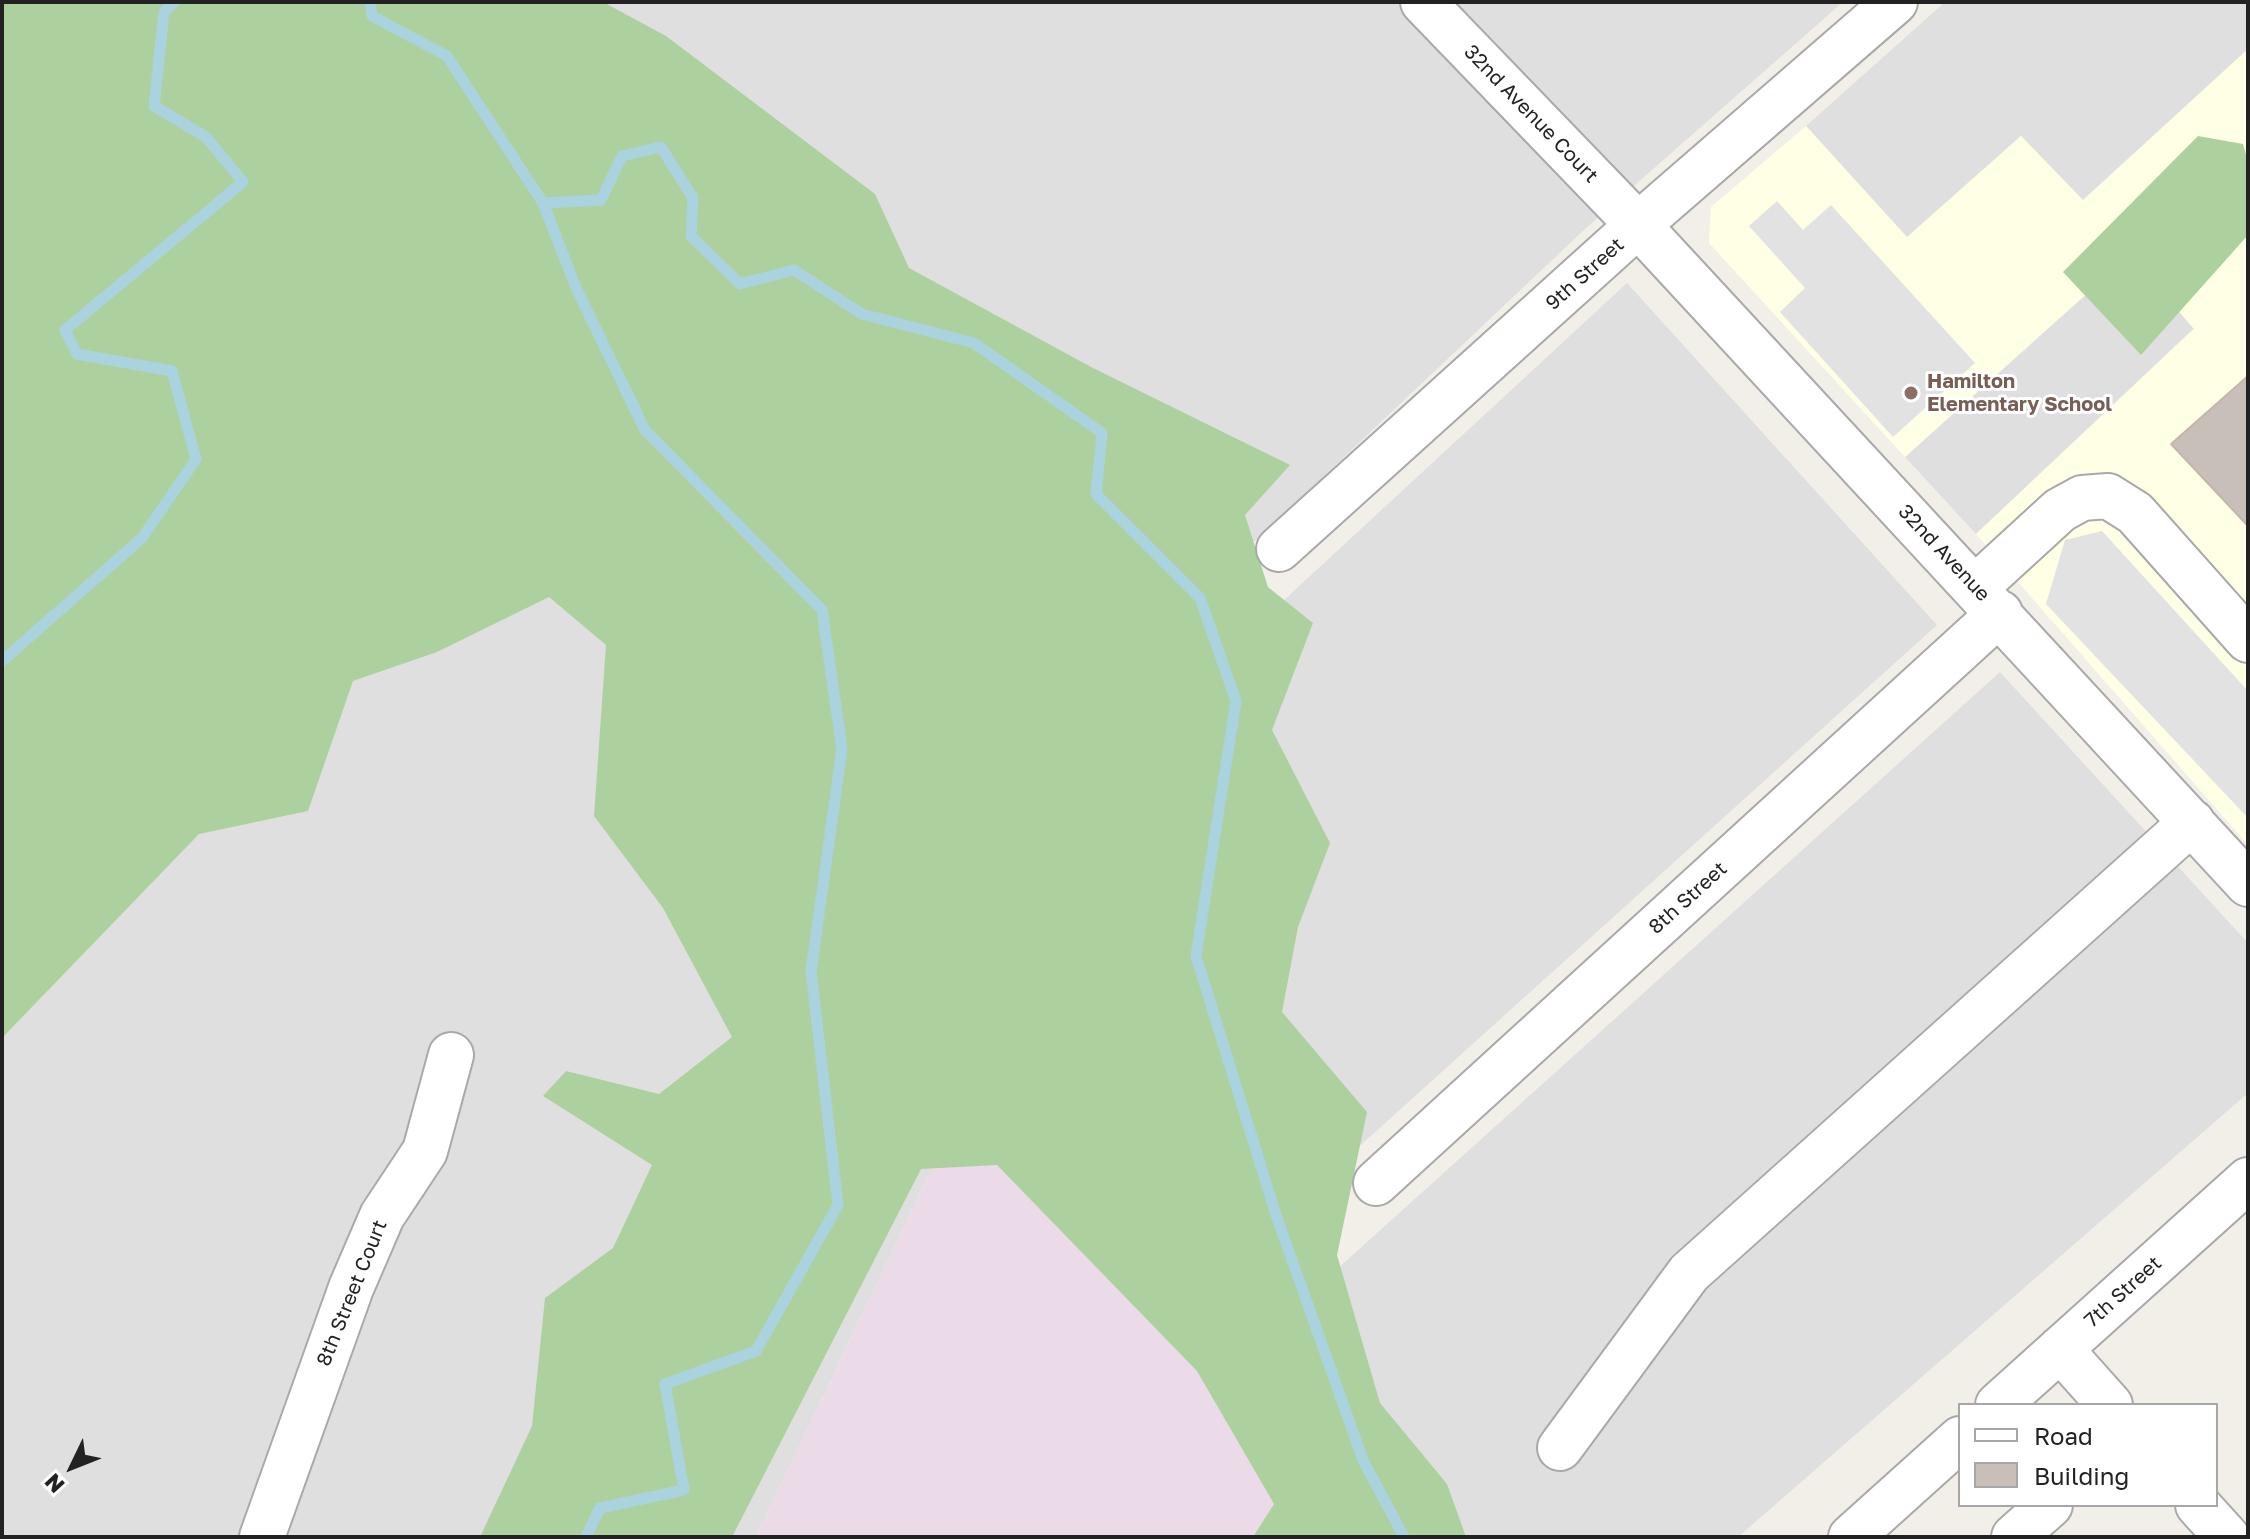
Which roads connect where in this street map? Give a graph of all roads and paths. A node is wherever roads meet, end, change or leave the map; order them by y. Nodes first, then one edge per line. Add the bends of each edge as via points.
1 (1423, 2) edge
2 (1895, 2) edge
3 (1638, 225) junction
4 (1279, 549) dead end
5 (1988, 600) junction
6 (2248, 640) edge
7 (2192, 822) junction
8 (2248, 884) edge
9 (451, 1055) dead end
10 (2248, 1180) edge
11 (1376, 1183) dead end
12 (2060, 1349) junction
13 (2000, 1403) edge
14 (2108, 1403) edge
15 (1958, 1441) edge
16 (1560, 1448) dead end
17 (2048, 1507) edge
18 (2200, 1507) edge
19 (262, 1537) edge
20 (1851, 1537) edge
21 (2014, 1537) edge
22 (2227, 1537) edge

1 - 3 street, 32nd Avenue Court
2 - 3 street, 9th Street
3 - 4 street, 9th Street
3 - 5 street, 32nd Avenue
5 - 6 street, 8th Street via 2036,531 2060,510 2082,498 2108,496 2135,513
5 - 7 street, 32nd Avenue
5 - 11 street, 8th Street
7 - 8 street, 32nd Avenue
7 - 16 street via 1689,1273
9 - 19 street, 8th Street Court via 425,1151 382,1216 351,1288
10 - 12 street, 7th Street
12 - 13 street, 7th Street
12 - 14 street
15 - 20 street
17 - 21 street
18 - 22 street

